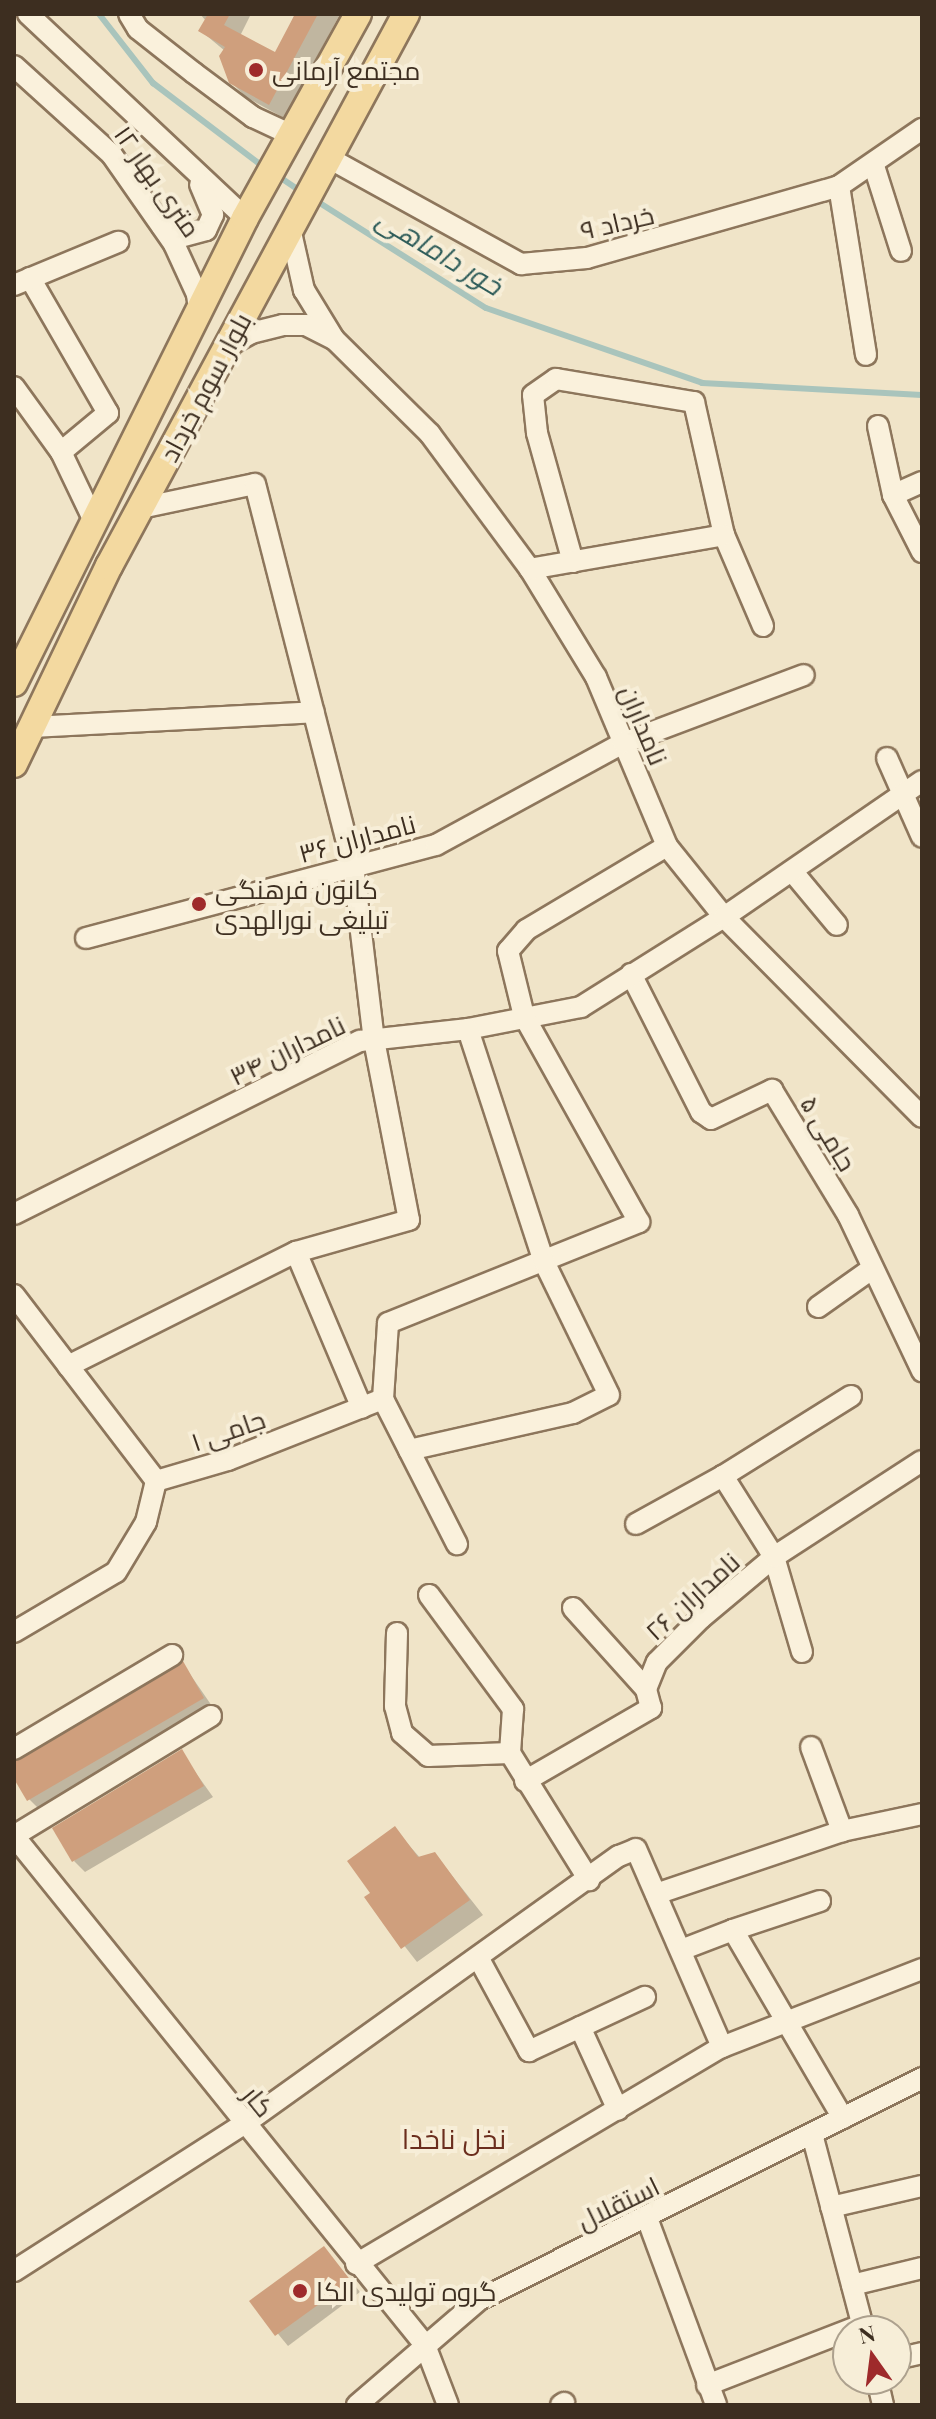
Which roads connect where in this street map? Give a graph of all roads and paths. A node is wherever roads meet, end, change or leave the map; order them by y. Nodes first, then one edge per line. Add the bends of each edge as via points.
1 (28, 14) edge
2 (129, 14) edge
3 (358, 14) edge
4 (406, 14) edge
5 (14, 66) edge
6 (922, 129) edge
7 (286, 142) junction
8 (323, 163) junction
9 (874, 166) junction
10 (190, 170) junction
11 (839, 186) junction
12 (251, 208) junction
13 (291, 222) junction
14 (159, 223) junction
15 (118, 242) dead end
16 (901, 251) dead end
17 (22, 282) edge
18 (199, 311) junction
19 (334, 339) junction
20 (226, 347) junction
21 (866, 355) dead end
22 (14, 387) edge
23 (878, 426) dead end
24 (61, 452) junction
25 (922, 482) edge
26 (893, 495) junction
27 (141, 508) junction
28 (94, 521) junction
29 (724, 535) junction
30 (922, 552) edge
31 (573, 562) junction
32 (530, 569) junction
33 (47, 613) junction
34 (763, 626) dead end
35 (77, 633) junction
36 (804, 675) dead end
37 (14, 683) edge
38 (314, 712) junction
39 (32, 727) junction
40 (623, 743) junction
41 (887, 758) dead end
42 (14, 764) edge
43 (922, 781) edge
44 (902, 795) junction
45 (922, 837) edge
46 (667, 846) junction
47 (353, 865) junction
48 (792, 871) junction
49 (724, 917) junction
50 (837, 925) dead end
51 (86, 938) dead end
52 (631, 974) junction
53 (524, 1016) junction
54 (468, 1029) junction
55 (374, 1040) junction
56 (922, 1117) edge
57 (14, 1214) edge
58 (296, 1252) junction
59 (544, 1262) junction
60 (873, 1268) junction
61 (14, 1295) edge
62 (818, 1307) dead end
63 (68, 1366) junction
64 (922, 1371) edge
65 (851, 1396) dead end
66 (383, 1399) junction
67 (362, 1408) junction
68 (409, 1450) junction
69 (922, 1461) edge
70 (723, 1476) junction
71 (156, 1481) junction
72 (636, 1524) dead end
73 (457, 1544) dead end
74 (774, 1557) junction
75 (429, 1595) dead end
76 (573, 1608) dead end
77 (14, 1632) edge
78 (397, 1633) dead end
79 (802, 1652) dead end
80 (172, 1655) dead end
81 (646, 1689) junction
82 (211, 1716) dead end
83 (811, 1747) dead end
84 (14, 1749) edge
85 (510, 1753) junction
86 (525, 1781) junction
87 (922, 1814) edge
88 (842, 1831) junction
89 (14, 1836) edge
90 (589, 1880) junction
91 (656, 1894) junction
92 (820, 1901) dead end
93 (733, 1930) junction
94 (681, 1950) junction
95 (479, 1959) junction
96 (922, 1969) edge
97 (645, 1997) dead end
98 (788, 2019) junction
99 (580, 2027) junction
100 (722, 2047) junction
101 (922, 2078) edge
102 (618, 2110) junction
103 (843, 2118) junction
104 (244, 2124) junction
105 (812, 2134) junction
106 (922, 2186) edge
107 (831, 2207) junction
108 (647, 2218) junction
109 (356, 2264) junction
110 (922, 2268) edge
111 (14, 2271) edge
112 (852, 2285) junction
113 (860, 2315) edge
114 (832, 2339) edge
115 (425, 2345) junction
116 (707, 2385) junction
117 (357, 2405) edge
118 (448, 2405) edge
119 (716, 2405) edge

1 - 10 street, ۱۲ متری بهار
2 - 7 street via 138,29
3 - 7 main road, بلوار سوم خرداد
4 - 8 main road, بلوار سوم خرداد
5 - 14 street, ۱۲ متری بهار via 90,130
6 - 9 street, خرداد ۹
7 - 12 main road, بلوار سوم خرداد
8 - 11 street, خرداد ۹ via 521,264 587,258
8 - 13 main road, بلوار سوم خرداد
9 - 11 street, خرداد ۹
9 - 16 street
10 - 12 street, ۱۲ متری بهار
10 - 14 street via 211,205 206,230 180,237
11 - 21 street
12 - 18 main road, بلوار سوم خرداد
13 - 19 street, نامداران via 304,290
13 - 20 main road, بلوار سوم خرداد
14 - 18 street, ۱۲ متری بهار via 187,270
15 - 17 street
17 - 24 street via 108,413
18 - 28 main road, بلوار سوم خرداد
19 - 20 street, نامداران via 306,325 283,325 251,333
19 - 32 street, نامداران via 430,434
20 - 27 main road, بلوار سوم خرداد
22 - 24 street
23 - 26 street
24 - 28 street
25 - 26 street
26 - 30 street
27 - 35 main road, بلوار سوم خرداد
27 - 38 street via 255,484
28 - 33 main road, بلوار سوم خرداد
29 - 31 street
29 - 31 street via 694,402 556,379 533,395 532,410
29 - 34 street
31 - 32 street
32 - 40 street, نامداران via 596,677
33 - 35 main road
33 - 37 main road, بلوار سوم خرداد
35 - 39 main road, بلوار سوم خرداد
36 - 40 street, نامداران ۳۶
38 - 39 street
38 - 47 street
39 - 42 main road, بلوار سوم خرداد
40 - 46 street, نامداران
40 - 47 street, نامداران ۳۶ via 436,845
41 - 44 street
43 - 44 street, نامداران ۳۴
44 - 45 street
44 - 48 street, نامداران ۳۴
46 - 49 street, نامداران
46 - 53 street via 513,939 508,951
47 - 51 street, نامداران ۳۶
47 - 55 street
48 - 49 street, نامداران ۳۴
48 - 50 street
49 - 52 street, نامداران ۳۴
49 - 56 street, نامداران
52 - 53 street, نامداران ۳۴ via 581,1007
52 - 60 street, جامی ۵ via 701,1112 711,1119 772,1090 848,1215
53 - 54 street, نامداران ۳۴
53 - 59 street via 639,1222
54 - 55 street, نامداران ۳۴
54 - 59 street
55 - 57 street, نامداران ۳۴ via 360,1041
55 - 58 street via 409,1220
58 - 63 street
58 - 67 street
59 - 66 street via 388,1323
59 - 68 street via 609,1395 573,1413
60 - 62 street
60 - 64 street, جامی ۵
61 - 63 street
63 - 71 street
65 - 70 street
66 - 67 street, جامی ۱
66 - 68 street
67 - 71 street, جامی ۱ via 228,1460
68 - 73 street
69 - 74 street, نامداران ۲۶
70 - 72 street
70 - 74 street
71 - 77 street via 146,1522 116,1572
74 - 79 street
74 - 81 street, نامداران ۲۶ via 657,1662
75 - 85 street via 513,1709
76 - 81 street
78 - 85 street via 395,1706 402,1733 428,1756
80 - 84 street
81 - 86 street, نامداران ۲۶ via 651,1708
82 - 89 street
83 - 88 street
85 - 86 street
86 - 90 street
87 - 88 street
88 - 91 street
89 - 104 street, کار
90 - 91 street via 636,1849
90 - 95 street
91 - 94 street
92 - 93 street
93 - 94 street
93 - 98 street
94 - 100 street
95 - 99 street via 529,2051
95 - 104 street
96 - 98 street
97 - 99 street
98 - 100 street
98 - 103 street
99 - 102 street
100 - 102 street
101 - 103 street, استقلال
102 - 109 street
103 - 105 street, استقلال
104 - 109 street, کار
104 - 111 street
105 - 107 street
105 - 108 street, استقلال
106 - 107 street
107 - 112 street
108 - 115 street, استقلال via 479,2300
108 - 116 street
109 - 115 street, کار
110 - 112 street
112 - 113 street
114 - 116 street
115 - 117 street, استقلال
115 - 118 street, کار
116 - 119 street

